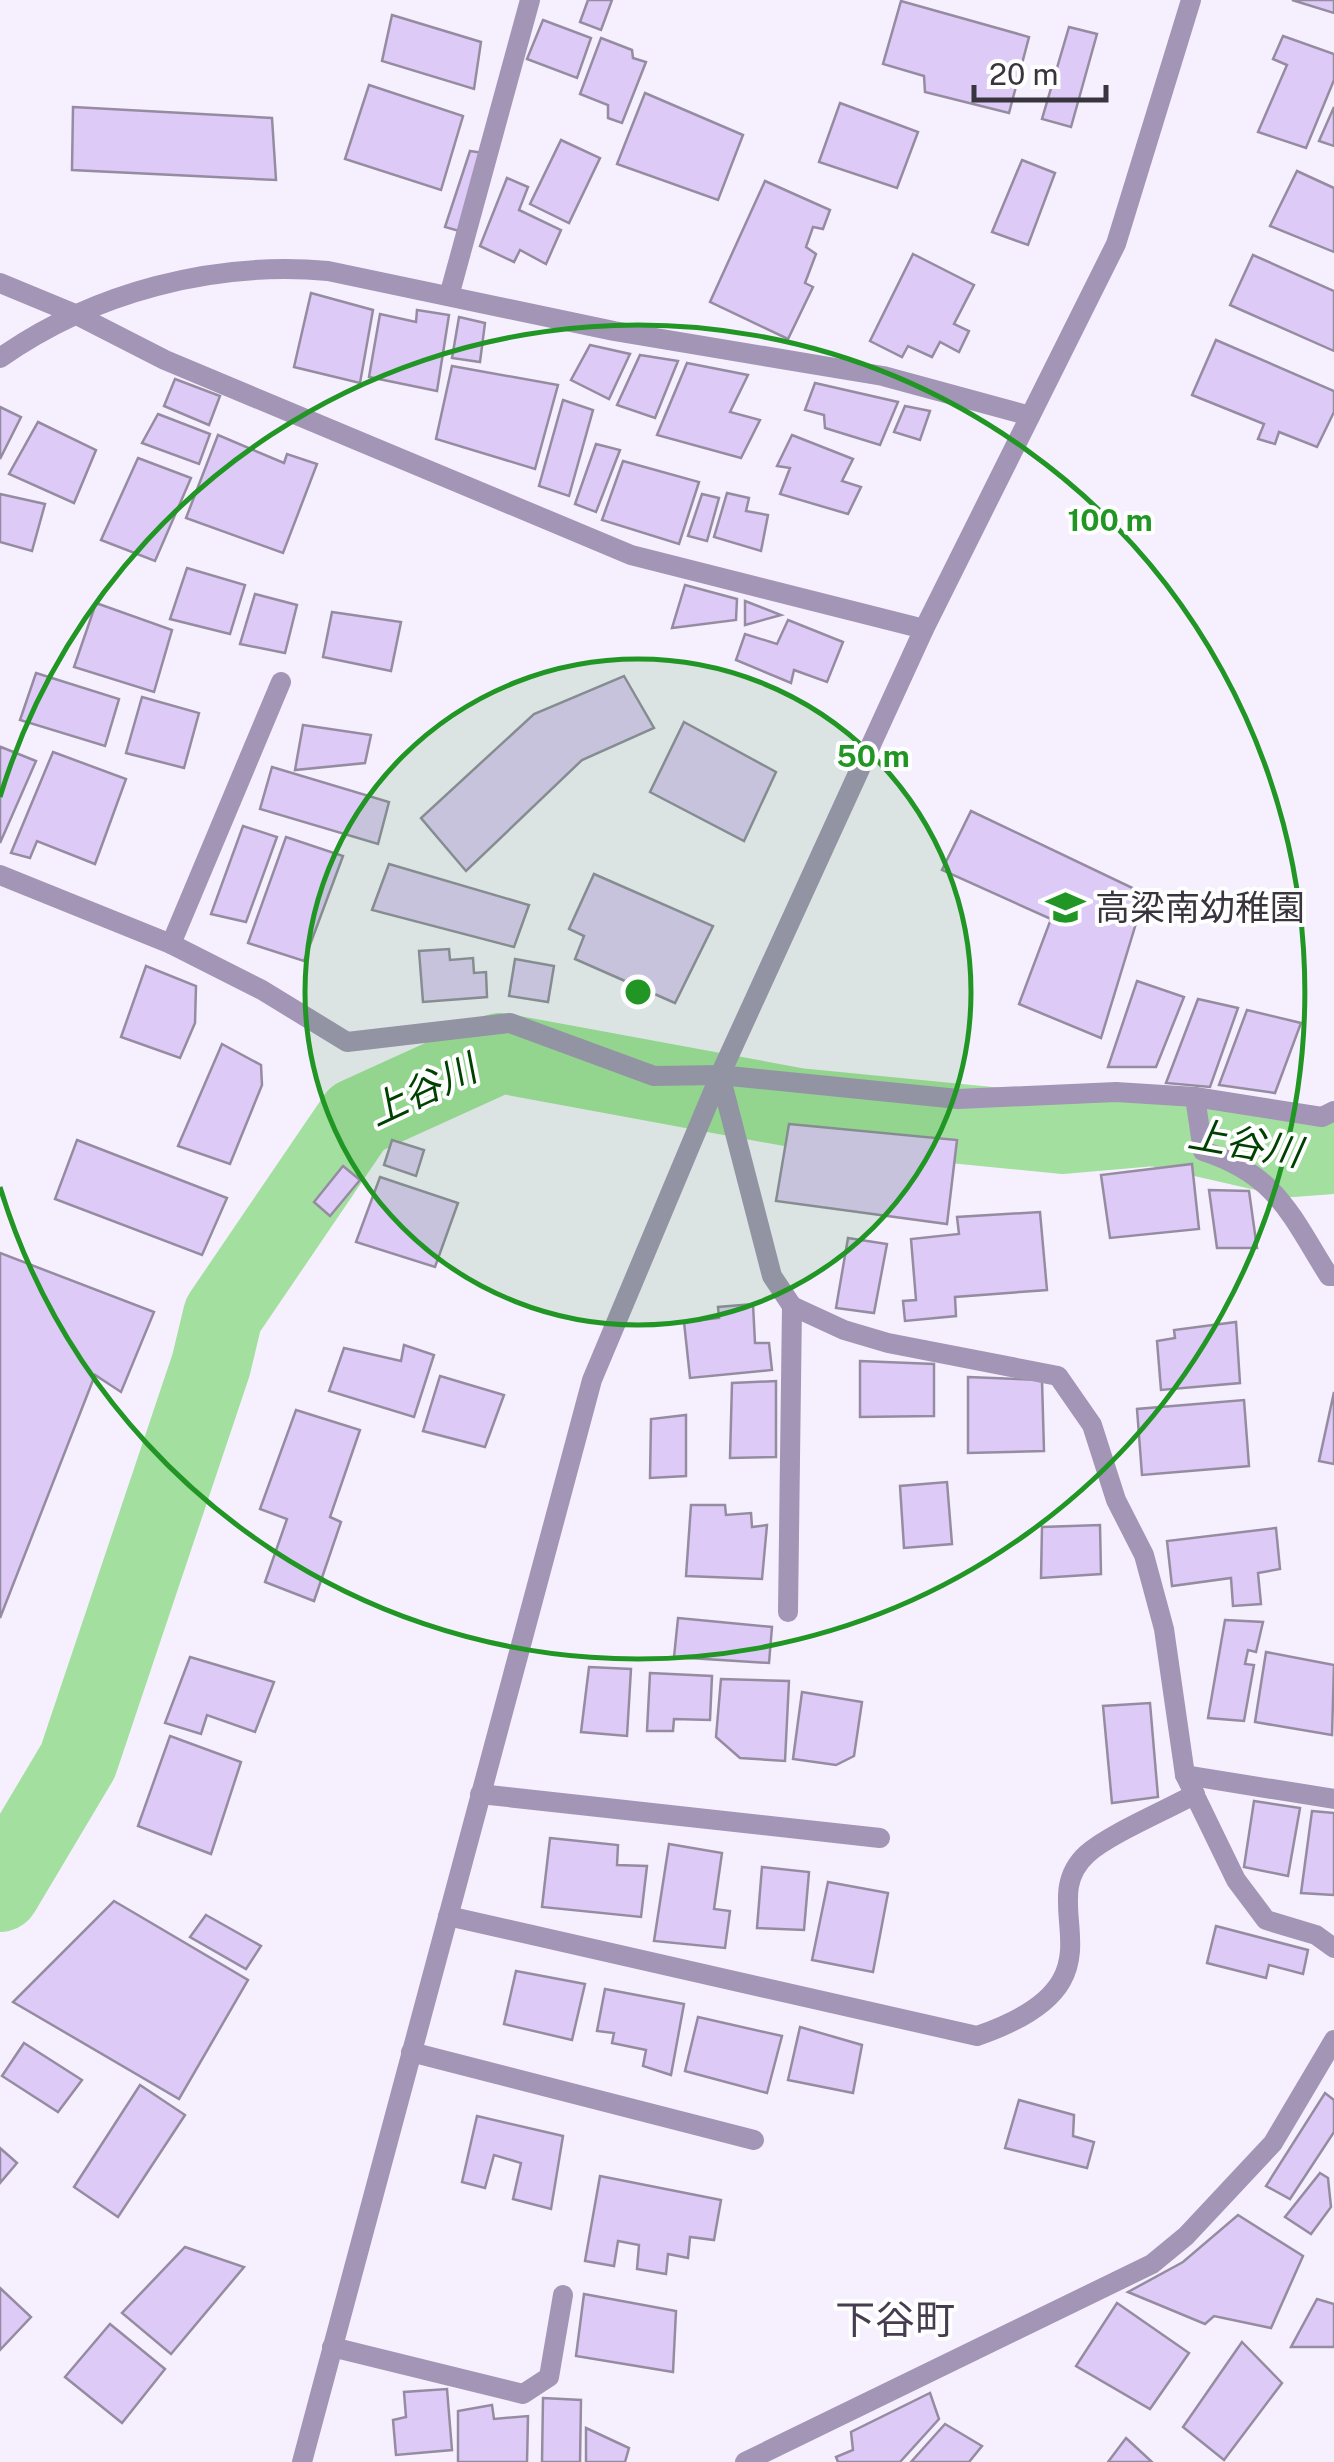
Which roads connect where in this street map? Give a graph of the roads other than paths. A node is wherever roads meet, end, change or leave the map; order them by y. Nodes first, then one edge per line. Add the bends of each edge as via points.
1 (530, 0) edge
2 (1191, 0) edge
3 (0, 283) edge
4 (449, 296) junction
5 (75, 314) junction
6 (0, 358) edge
7 (1030, 416) junction
8 (924, 630) junction
9 (281, 682) dead end
10 (0, 874) edge
11 (171, 944) junction
12 (720, 1075) junction
13 (1195, 1097) junction
14 (1334, 1111) edge
15 (1334, 1276) edge
16 (792, 1306) junction
17 (788, 1612) dead end
18 (1185, 1774) junction
19 (480, 1794) junction
20 (1195, 1794) junction
21 (1334, 1799) edge
22 (880, 1838) dead end
23 (448, 1916) junction
24 (1334, 1948) edge
25 (1334, 2040) edge
26 (411, 2052) junction
27 (754, 2140) dead end
28 (563, 2295) dead end
29 (332, 2348) junction
30 (302, 2462) edge
31 (745, 2462) edge

1 - 4 street
2 - 7 street via 1116,244
3 - 5 street
4 - 5 street via 282,267 139,290
4 - 7 street via 883,376
5 - 6 street
5 - 8 street via 165,360 631,555
7 - 8 street
8 - 12 street
9 - 11 street
10 - 11 street
11 - 12 street via 347,1042 510,1024 654,1076
12 - 13 street via 958,1100 1116,1092
12 - 16 street via 772,1276
12 - 19 street via 592,1380
13 - 14 street via 1322,1116
13 - 15 street via 1204,1151 1271,1185
16 - 17 street
16 - 18 street via 888,1343 1058,1376 1092,1425 1116,1500 1144,1555 1164,1630
18 - 20 street
18 - 21 street
19 - 22 street
19 - 23 street
20 - 23 street via 1087,1854 1069,1884 1070,1968 1048,1999 1015,2022 977,2036
20 - 24 street via 1236,1880 1266,1920 1316,1934
23 - 26 street
25 - 31 street via 1273,2143 1152,2264
26 - 27 street
26 - 29 street
28 - 29 street via 549,2377 522,2394
29 - 30 street

